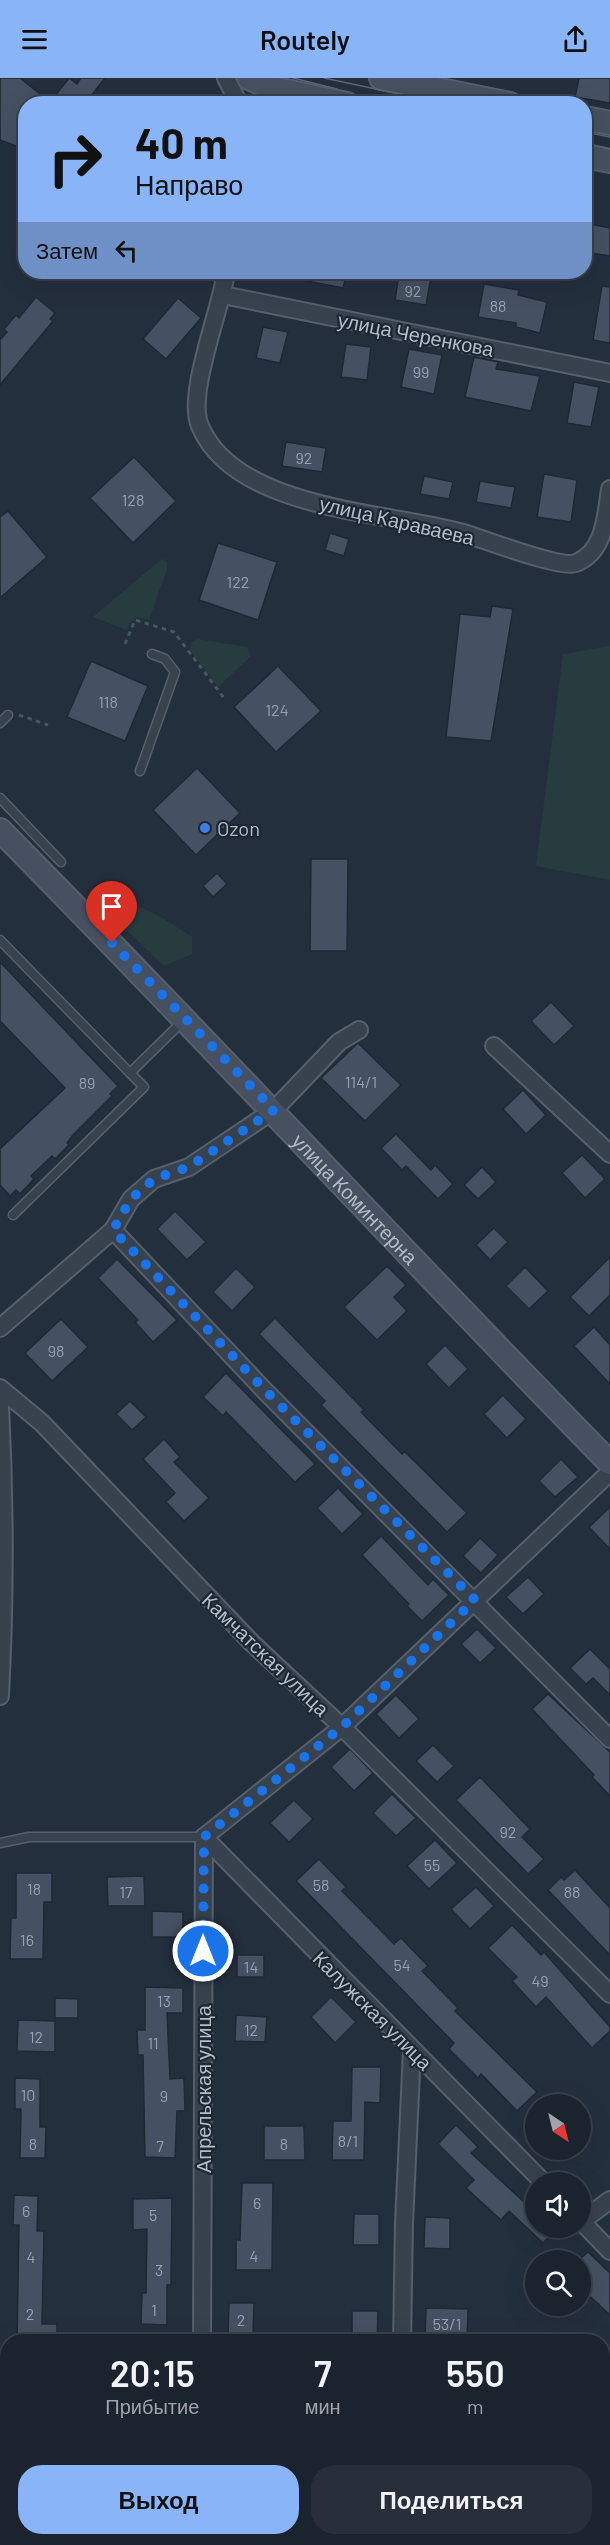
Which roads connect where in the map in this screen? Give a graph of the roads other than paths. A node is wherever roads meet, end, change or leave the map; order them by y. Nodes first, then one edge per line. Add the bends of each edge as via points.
1 (226, 78) edge
2 (249, 78) edge
3 (381, 78) edge
4 (235, 96) edge
5 (310, 96) edge
6 (470, 96) edge
7 (592, 119) edge
8 (610, 123) edge
9 (592, 157) edge
10 (610, 161) edge
11 (225, 279) edge
12 (222, 295) junction
13 (610, 373) edge
14 (610, 489) edge
15 (152, 654) dead end
16 (8, 715) road end
17 (0, 723) edge
18 (140, 771) dead end
19 (0, 798) edge
20 (0, 830) edge
21 (61, 862) dead end
22 (0, 940) edge
23 (185, 1019) junction
24 (358, 1030) dead end
25 (494, 1046) dead end
26 (130, 1073) junction
27 (274, 1110) junction
28 (610, 1154) edge
29 (13, 1215) dead end
30 (113, 1230) junction
31 (0, 1328) edge
32 (0, 1388) edge
33 (0, 1405) edge
34 (610, 1462) edge
35 (610, 1472) edge
36 (475, 1600) junction
37 (0, 1696) edge
38 (342, 1727) junction
39 (610, 1739) edge
40 (204, 1837) junction
41 (0, 1843) edge
42 (610, 1994) edge
43 (412, 2050) junction
44 (533, 2172) edge
45 (610, 2200) edge
46 (591, 2214) edge
47 (591, 2231) edge
48 (610, 2251) edge
49 (202, 2334) edge
50 (402, 2334) edge

1 - 4 street
2 - 5 street via 272,88
3 - 6 street
7 - 8 street
9 - 10 street
11 - 12 street
12 - 13 street, улица Черенкова
12 - 14 street, улица Караваева via 196,401 199,424 211,448 230,465 275,490 343,511 461,533 557,563 574,564 592,554 603,531
15 - 18 lane via 170,663 175,672
16 - 17 lane
19 - 21 lane
20 - 23 street, улица Коминтерна
22 - 26 lane
23 - 26 lane
23 - 27 street, улица Коминтерна
24 - 27 street via 339,1042
25 - 28 street
26 - 29 lane via 144,1087
27 - 30 street via 189,1167 154,1179 131,1199
27 - 34 street, улица Коминтерна via 444,1293
30 - 31 street
30 - 36 street via 264,1389
32 - 38 street, Камчатская улица via 42,1423 252,1643
33 - 37 street via 4,1494
35 - 36 street
36 - 38 street
36 - 39 street
38 - 40 street
38 - 42 street, Камчатская улица
40 - 41 lane via 29,1837
40 - 43 street, Калужская улица
40 - 49 street, Апрельская улица
43 - 44 street, Калужская улица
43 - 50 street
45 - 46 street
47 - 48 street

